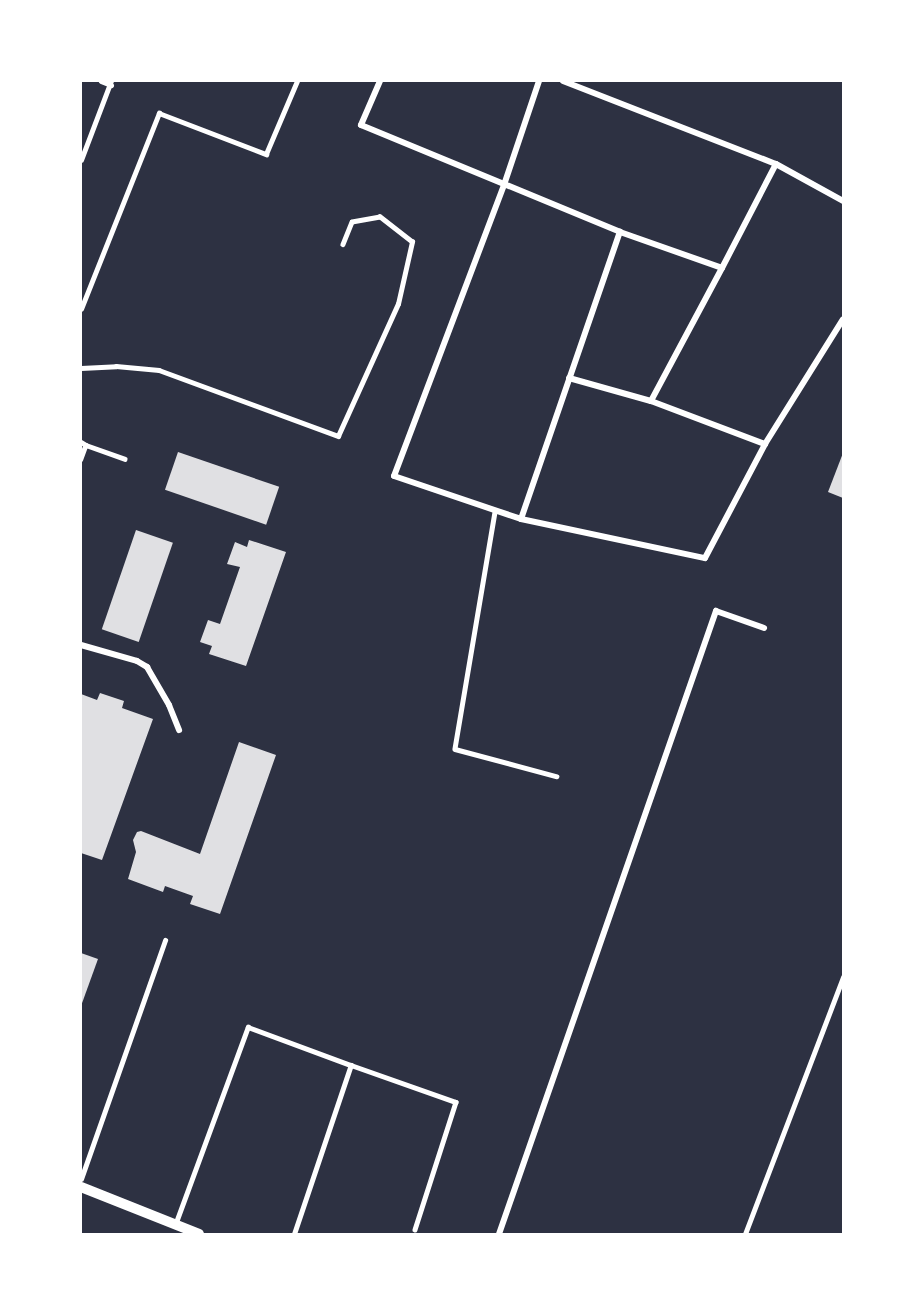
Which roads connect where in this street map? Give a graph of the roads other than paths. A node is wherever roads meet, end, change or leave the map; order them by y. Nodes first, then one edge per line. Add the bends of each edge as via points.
1 (101, 81) edge
2 (297, 81) edge
3 (380, 81) edge
4 (539, 81) edge
5 (563, 81) edge
6 (111, 83) edge
7 (81, 160) edge
8 (776, 164) junction
9 (504, 185) junction
10 (843, 201) edge
11 (620, 232) junction
12 (342, 244) dead end
13 (722, 268) junction
14 (81, 309) edge
15 (843, 319) edge
16 (81, 369) edge
17 (568, 378) junction
18 (651, 401) junction
19 (83, 444) edge
20 (765, 444) junction
21 (81, 459) edge
22 (125, 459) dead end
23 (495, 512) junction
24 (521, 519) junction
25 (764, 628) dead end
26 (81, 645) edge
27 (179, 730) dead end
28 (556, 776) dead end
29 (165, 940) dead end
30 (843, 977) edge
31 (351, 1065) junction
32 (81, 1179) edge
33 (81, 1187) edge
34 (175, 1225) junction
35 (415, 1230) dead end
36 (200, 1234) edge
37 (294, 1234) edge
38 (499, 1234) edge
39 (745, 1234) edge

1 - 6 lane
2 - 14 lane via 266,154 159,113
3 - 9 street via 361,125
4 - 9 street
5 - 8 street
6 - 7 lane
8 - 10 street
8 - 13 street
9 - 11 street
9 - 23 street via 394,476
11 - 13 street
11 - 17 street
12 - 16 lane via 352,222 380,217 412,242 398,304 338,436 159,370 116,366
13 - 18 street
15 - 20 street
17 - 18 street
17 - 24 street
18 - 20 street
19 - 21 lane
19 - 22 lane
20 - 24 street via 705,558
23 - 24 street
23 - 28 lane via 455,749
25 - 38 street via 716,611
26 - 27 street via 147,667
29 - 32 lane
30 - 39 lane
31 - 34 lane via 248,1027
31 - 35 lane via 456,1102
31 - 37 lane
33 - 34 street
34 - 36 street

